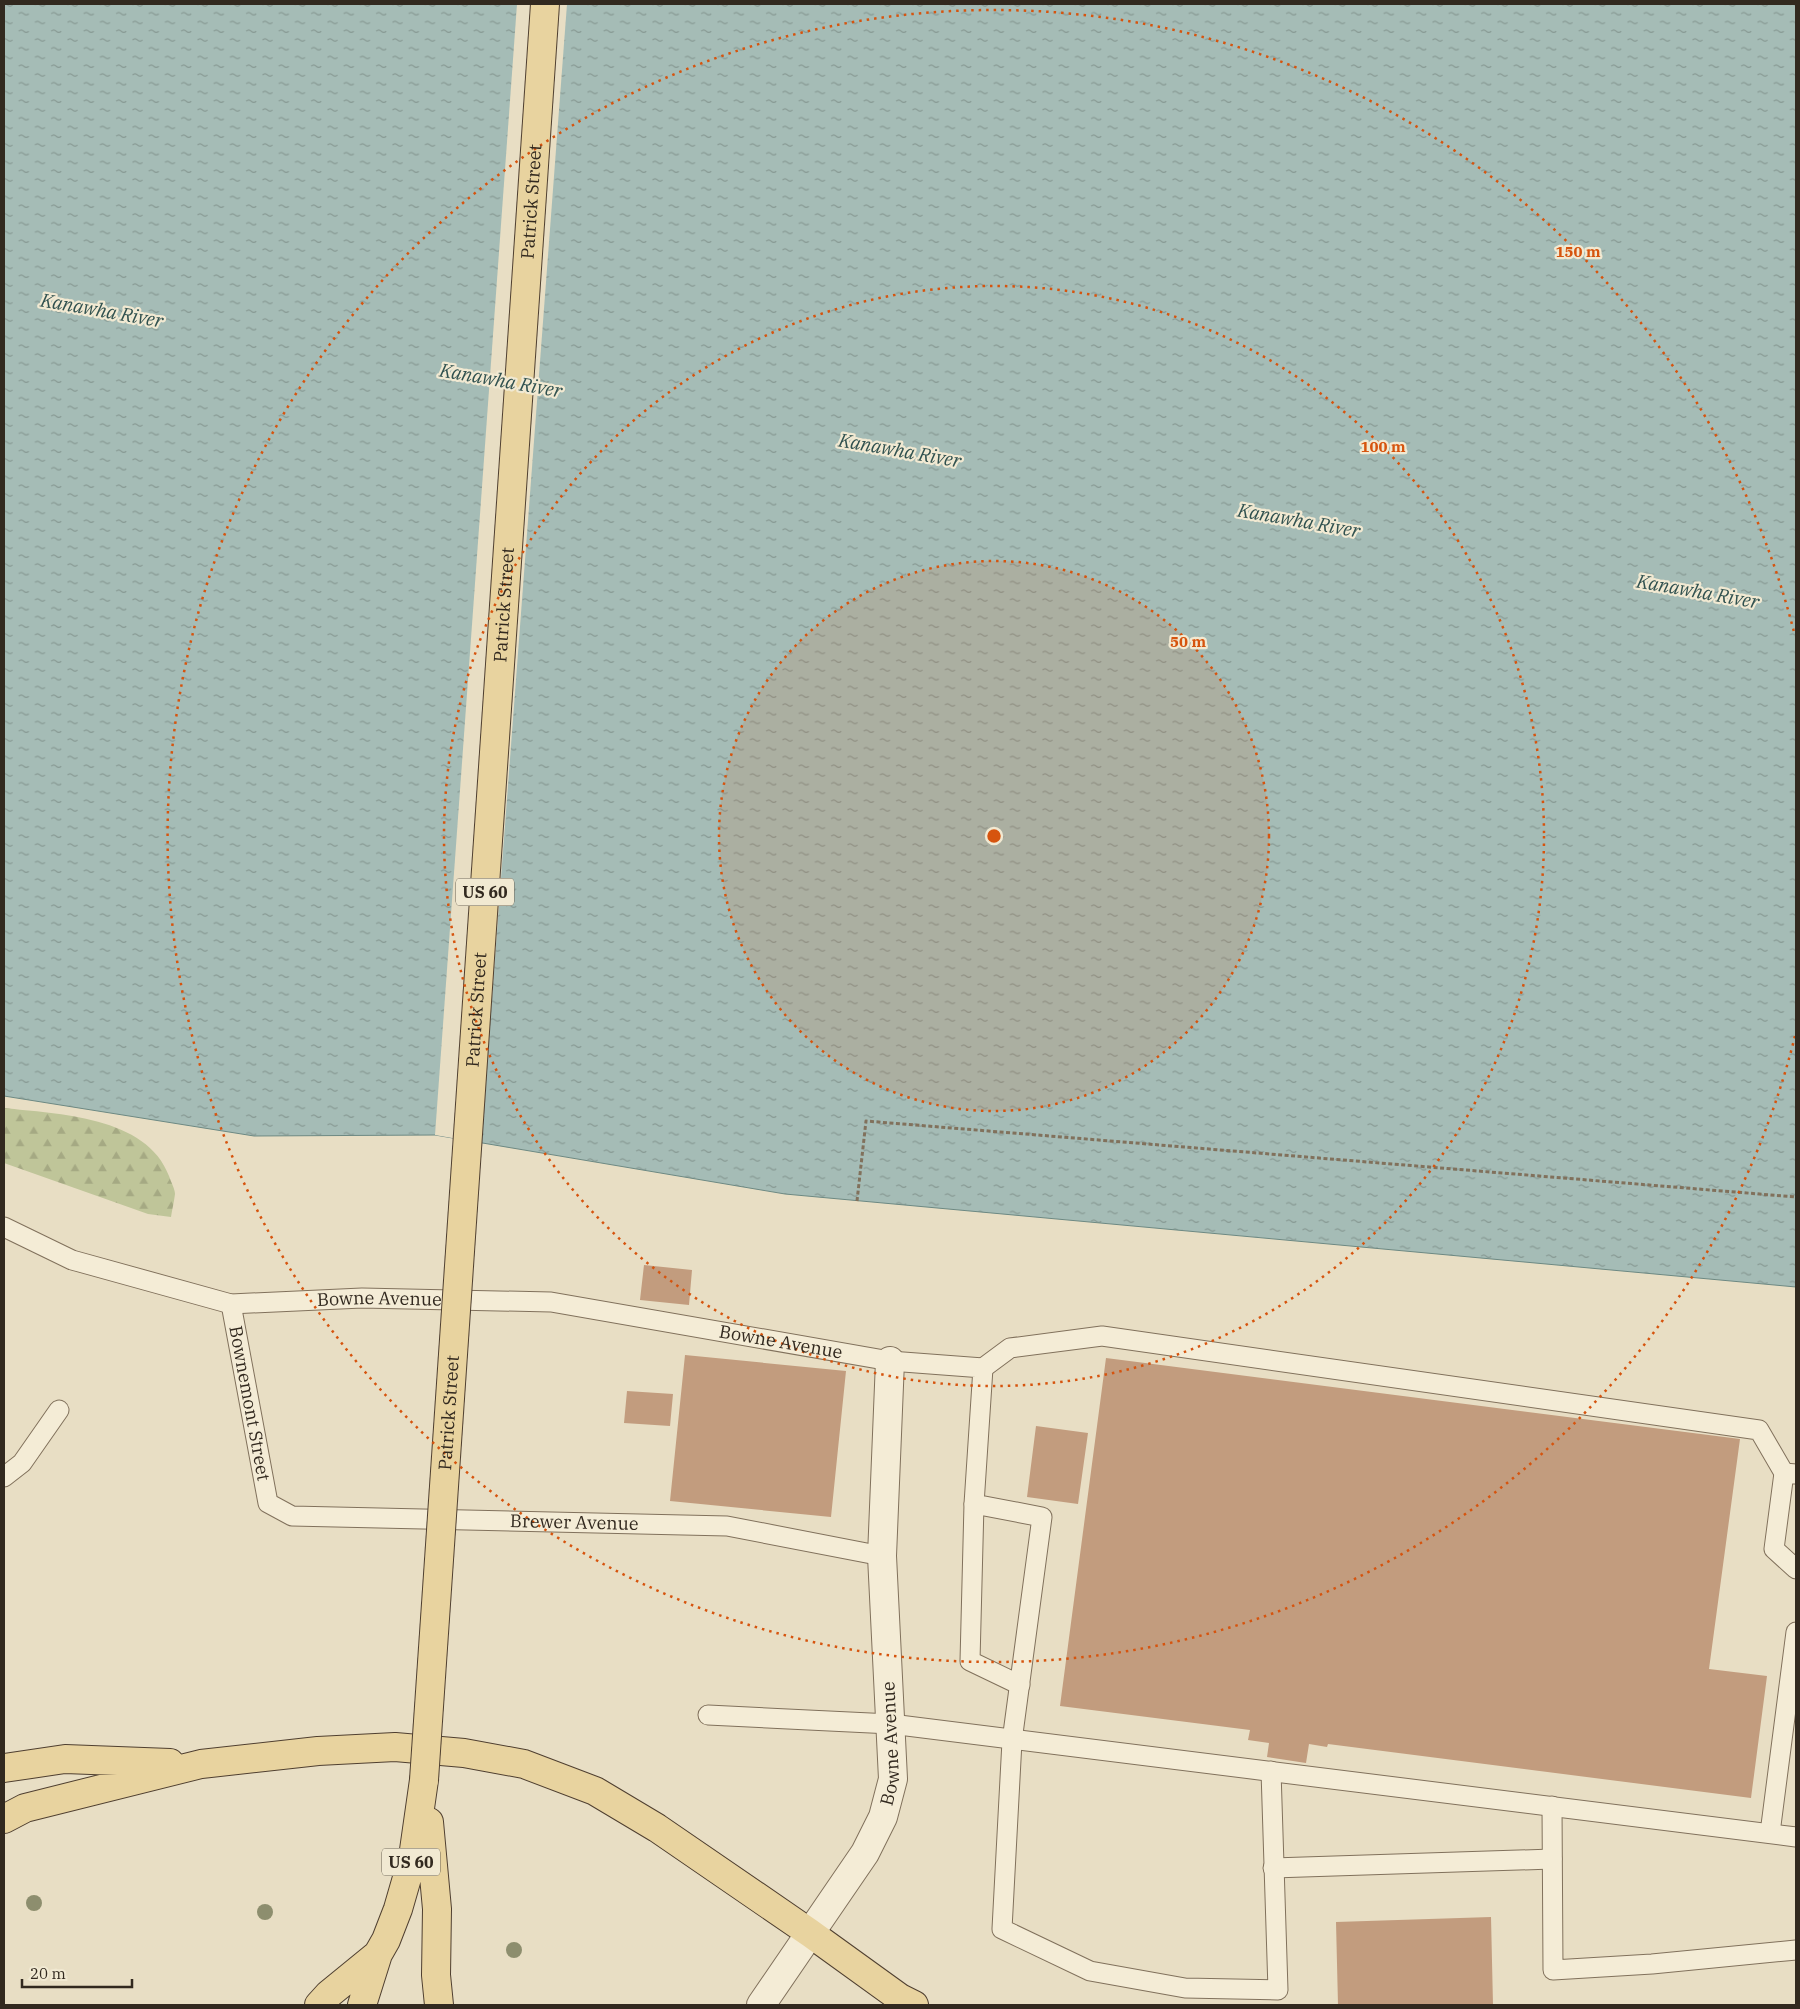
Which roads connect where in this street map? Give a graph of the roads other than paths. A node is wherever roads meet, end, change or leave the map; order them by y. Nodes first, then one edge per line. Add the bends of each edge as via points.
1 (545, 4) edge
2 (4, 1227) edge
3 (231, 1304) junction
4 (890, 1361) junction
5 (983, 1368) junction
6 (60, 1410) dead end
7 (1790, 1474) edge
8 (4, 1477) edge
9 (268, 1503) joint
10 (974, 1504) junction
11 (882, 1556) junction
12 (1796, 1569) edge
13 (1796, 1632) edge
14 (1020, 1685) junction
15 (708, 1715) dead end
16 (891, 1724) junction
17 (1012, 1741) junction
18 (201, 1764) junction
19 (4, 1768) edge
20 (1271, 1771) junction
21 (424, 1780) junction
22 (1552, 1806) junction
23 (4, 1819) edge
24 (1770, 1833) junction
25 (1796, 1837) edge
26 (1552, 1859) junction
27 (1273, 1868) junction
28 (810, 1934) junction
29 (382, 1947) junction
30 (1796, 1950) edge
31 (906, 2003) edge
32 (318, 2005) edge
33 (362, 2005) edge
34 (439, 2005) edge
35 (761, 2005) edge

1 - 21 main road, Patrick Street / US 60, bridge
2 - 3 lane, Bowne Avenue via 72,1260
3 - 4 lane, Bowne Avenue via 362,1298 551,1302
3 - 9 lane, Bownemont Street
4 - 5 lane
4 - 11 street, Bowne Avenue
5 - 7 lane via 1010,1348 1102,1336 1759,1430
5 - 10 lane
6 - 8 lane via 22,1463
7 - 12 lane via 1774,1548
9 - 11 lane, Brewer Avenue via 292,1516 727,1526
10 - 14 lane via 970,1662
10 - 14 lane via 1042,1517
11 - 16 street, Bowne Avenue
13 - 24 lane
14 - 17 lane
15 - 16 lane
16 - 17 lane
16 - 28 street, Bowne Avenue via 893,1779 884,1817 866,1853
17 - 20 lane
17 - 27 lane via 1002,1929 1090,1971 1185,1988 1278,1990
18 - 19 main road via 65,1759
18 - 23 main road via 25,1808
18 - 28 main road via 318,1751 395,1747 464,1753 524,1764 595,1791 672,1838
20 - 22 lane
20 - 27 lane
21 - 29 main road, Patrick Street / US 60 via 413,1858 398,1909
21 - 34 main road via 437,1910
22 - 24 lane
22 - 26 lane
24 - 25 lane
26 - 27 lane
26 - 30 lane via 1553,1970
28 - 31 main road
28 - 35 street, Bowne Avenue
29 - 32 main road, US 60
29 - 33 main road, Patrick Street / US 60

